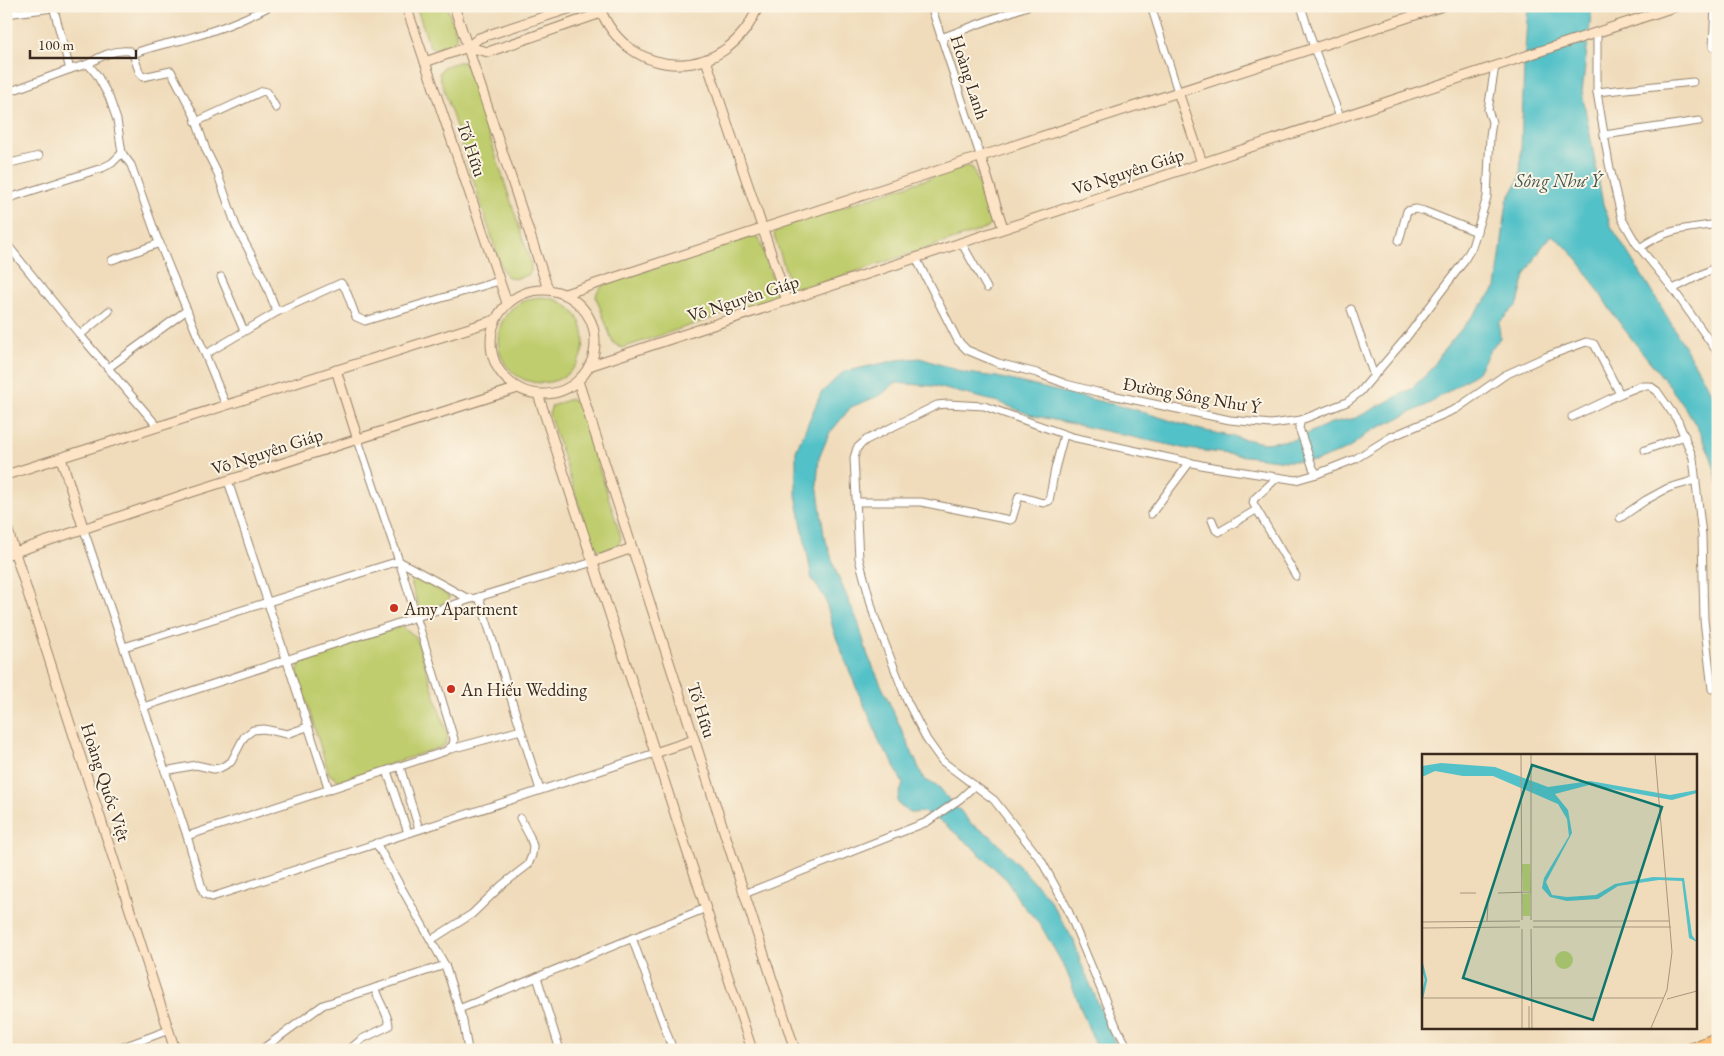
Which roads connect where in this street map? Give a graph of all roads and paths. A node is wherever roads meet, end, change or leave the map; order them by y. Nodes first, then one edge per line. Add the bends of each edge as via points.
1 (270, 6) edge
2 (406, 6) edge
3 (454, 6) edge
4 (577, 6) edge
5 (758, 6) edge
6 (931, 6) edge
7 (1027, 6) edge
8 (1151, 6) edge
9 (1300, 6) edge
10 (1443, 6) edge
11 (1677, 6) edge
12 (1715, 6) edge
13 (53, 7) edge
14 (600, 10) edge
15 (563, 11) junction
16 (6, 14) edge
17 (567, 24) junction
18 (515, 26) junction
19 (1596, 33) junction
20 (942, 38) junction
21 (520, 41) junction
22 (468, 47) junction
23 (1713, 47) dead end
24 (1314, 48) junction
25 (133, 54) junction
26 (706, 60) junction
27 (425, 62) junction
28 (88, 64) junction
29 (1495, 66) junction
30 (71, 68) junction
31 (1693, 82) dead end
32 (11, 92) dead end
33 (1178, 92) junction
34 (1597, 92) junction
35 (276, 108) dead end
36 (1340, 117) junction
37 (1699, 121) dead end
38 (196, 122) junction
39 (1604, 135) junction
40 (122, 153) junction
41 (40, 156) dead end
42 (981, 158) junction
43 (6, 164) edge
44 (1202, 164) junction
45 (6, 199) edge
46 (1718, 224) edge
47 (1003, 228) junction
48 (762, 229) junction
49 (1477, 232) junction
50 (1399, 241) dead end
51 (961, 242) junction
52 (6, 243) edge
53 (160, 243) junction
54 (1640, 248) junction
55 (916, 258) junction
56 (112, 260) dead end
57 (1718, 266) edge
58 (221, 277) dead end
59 (499, 281) junction
60 (987, 288) dead end
61 (548, 289) junction
62 (1673, 289) junction
63 (566, 294) junction
64 (786, 301) junction
65 (507, 303) junction
66 (1351, 309) dead end
67 (187, 310) junction
68 (109, 311) dead end
69 (277, 312) junction
70 (495, 320) junction
71 (244, 331) junction
72 (80, 335) junction
73 (1718, 353) edge
74 (206, 354) junction
75 (589, 366) junction
76 (108, 368) junction
77 (336, 370) junction
78 (1374, 376) junction
79 (578, 381) junction
80 (518, 388) junction
81 (538, 394) junction
82 (1620, 394) junction
83 (226, 404) junction
84 (1572, 417) dead end
85 (1300, 424) junction
86 (158, 427) junction
87 (1064, 435) junction
88 (1685, 436) junction
89 (358, 440) junction
90 (1645, 450) dead end
91 (61, 458) junction
92 (1190, 462) junction
93 (1315, 471) junction
94 (6, 474) edge
95 (1278, 478) junction
96 (1696, 480) junction
97 (228, 481) junction
98 (857, 502) junction
99 (1256, 510) junction
100 (1151, 514) dead end
101 (1620, 518) dead end
102 (1212, 520) dead end
103 (6, 525) edge
104 (84, 530) junction
105 (8, 537) edge
106 (26, 548) junction
107 (632, 548) junction
108 (16, 552) junction
109 (6, 555) edge
110 (399, 560) junction
111 (593, 562) junction
112 (1296, 576) dead end
113 (475, 598) junction
114 (268, 603) junction
115 (416, 618) junction
116 (124, 648) junction
117 (286, 659) junction
118 (1712, 689) dead end
119 (143, 707) junction
120 (307, 727) junction
121 (521, 730) junction
122 (694, 740) junction
123 (451, 748) junction
124 (655, 753) junction
125 (400, 767) junction
126 (165, 771) junction
127 (387, 771) junction
128 (974, 786) junction
129 (328, 790) junction
130 (540, 790) junction
131 (520, 818) dead end
132 (419, 829) junction
133 (408, 833) junction
134 (186, 836) junction
135 (376, 843) junction
136 (744, 894) junction
137 (706, 908) junction
138 (632, 938) junction
139 (431, 940) junction
140 (445, 965) junction
141 (537, 977) junction
142 (375, 988) junction
143 (459, 1009) junction
144 (169, 1030) junction
145 (1718, 1037) edge
146 (115, 1050) edge
147 (175, 1050) edge
148 (261, 1050) edge
149 (349, 1050) edge
150 (468, 1050) edge
151 (560, 1050) edge
152 (672, 1050) edge
153 (752, 1050) edge
154 (796, 1050) edge
155 (1129, 1050) edge
156 (1687, 1050) edge

1 - 25 street via 247,18
2 - 27 street, Tố Hữu
3 - 22 street, Tố Hữu
4 - 15 street
5 - 26 street via 754,18 734,44
6 - 20 street, Hoàng Lanh
7 - 20 street
8 - 33 street
9 - 24 street
10 - 24 street
11 - 19 street, Võ Nguyên Giáp
12 - 23 street
13 - 16 street
13 - 30 street
14 - 17 street
14 - 26 street via 618,39 644,58 675,65
15 - 17 street
15 - 18 street
17 - 21 street
18 - 21 street
18 - 22 street via 480,38
19 - 29 street, Võ Nguyên Giáp
19 - 34 street
20 - 42 street, Hoàng Lanh
21 - 22 street via 488,52
22 - 27 street
22 - 61 street, Tố Hữu
24 - 33 street
24 - 36 street
25 - 28 street via 119,51
25 - 38 street via 142,77 171,71
26 - 48 street
27 - 59 street, Tố Hữu
28 - 30 street
28 - 40 street via 109,97 117,120
29 - 36 street, Võ Nguyên Giáp
29 - 49 street, Đường Sông Như Ý via 1488,110 1492,122 1487,197
30 - 32 street
31 - 34 street
33 - 42 street
33 - 44 street
34 - 39 street
35 - 38 street via 267,92 263,91
36 - 44 street, Võ Nguyên Giáp
37 - 39 street
38 - 69 street via 236,226
39 - 54 street via 1622,219
40 - 45 street via 102,168
40 - 53 street via 131,165
41 - 43 street
42 - 47 street
42 - 48 street
44 - 47 street, Võ Nguyên Giáp
46 - 54 street via 1672,230
47 - 51 street, Võ Nguyên Giáp
48 - 63 street
48 - 64 street
49 - 50 street via 1411,209 1407,211
49 - 78 street, Đường Sông Như Ý via 1462,264
51 - 55 street, Võ Nguyên Giáp
51 - 60 street
52 - 72 street
53 - 56 street
53 - 67 street
54 - 62 street
55 - 64 street, Võ Nguyên Giáp
55 - 85 street, Đường Sông Như Ý via 958,341 966,350 998,363 1097,392 1230,420
57 - 62 street
58 - 71 street
59 - 65 street, Tố Hữu
59 - 69 street via 365,320 356,317 341,283
61 - 63 street
61 - 65 street via 530,290
62 - 73 street
63 - 75 street via 582,307 592,325 595,346
64 - 75 street, Võ Nguyên Giáp
65 - 70 street
66 - 78 street
67 - 74 street
67 - 76 street
68 - 72 street
69 - 71 street
70 - 77 street
70 - 80 street via 490,339 493,358 502,375
71 - 74 street
72 - 76 street
74 - 83 street
75 - 79 street
76 - 86 street
77 - 83 street
77 - 89 street
78 - 85 street, Đường Sông Như Ý via 1347,402
79 - 81 street via 555,393
79 - 107 street, Tố Hữu
80 - 81 street
80 - 89 street, Võ Nguyên Giáp
81 - 111 street
82 - 84 street
82 - 88 street via 1640,386 1650,386 1657,391
82 - 93 street via 1594,344 1586,342 1504,375 1456,409 1391,437 1355,459
83 - 86 street
85 - 93 street
86 - 91 street
87 - 92 street
87 - 98 street via 993,408 937,405 857,448 854,458
87 - 98 street via 1049,500 1044,503 1019,496 1010,520 921,502
88 - 90 street
88 - 96 street
89 - 97 street, Võ Nguyên Giáp
89 - 110 street
91 - 94 street
91 - 104 street
92 - 95 street
92 - 100 street
93 - 95 street via 1296,480
95 - 99 street via 1254,499
96 - 101 street via 1668,488
96 - 118 street via 1702,535 1704,620
97 - 104 street, Võ Nguyên Giáp
97 - 114 street
98 - 128 street via 860,566 874,615 907,701 938,756
99 - 102 street via 1220,532
99 - 112 street
103 - 105 street, Hoàng Quốc Việt
104 - 106 street, Võ Nguyên Giáp
104 - 116 street
105 - 106 street
105 - 108 street, Hoàng Quốc Việt
106 - 108 street, Võ Nguyên Giáp
107 - 111 street
107 - 122 street, Tố Hữu
108 - 109 street, Võ Nguyên Giáp
108 - 144 street, Hoàng Quốc Việt
110 - 113 street via 465,597
110 - 114 street
110 - 115 street
111 - 113 street
111 - 124 street
113 - 115 street
113 - 121 street
114 - 116 street
114 - 117 street
115 - 117 street
115 - 123 street via 454,739
116 - 119 street
117 - 119 street
117 - 120 street
119 - 126 street
120 - 126 street via 287,734 253,730 244,738 230,762 220,768 196,766
120 - 129 street
121 - 123 street
121 - 130 street
122 - 124 street
122 - 136 street, Tố Hữu
123 - 125 street
124 - 130 street
124 - 137 street
125 - 127 street
125 - 132 street
126 - 134 street
127 - 129 street
127 - 133 street
128 - 136 street via 927,822
128 - 155 street via 1004,811 1041,860 1078,932
129 - 134 street
130 - 132 street
131 - 139 street via 533,846 528,865 472,914
132 - 133 street
133 - 135 street
134 - 135 street via 203,892 212,897
135 - 139 street
136 - 154 street, Tố Hữu
137 - 138 street
137 - 153 street
138 - 141 street
138 - 152 street
139 - 140 street
140 - 142 street
140 - 143 street
141 - 143 street
141 - 151 street
142 - 148 street via 323,1005
142 - 149 street via 389,1026 362,1039
143 - 150 street
144 - 146 street
144 - 147 street, Hoàng Quốc Việt
145 - 156 main road

